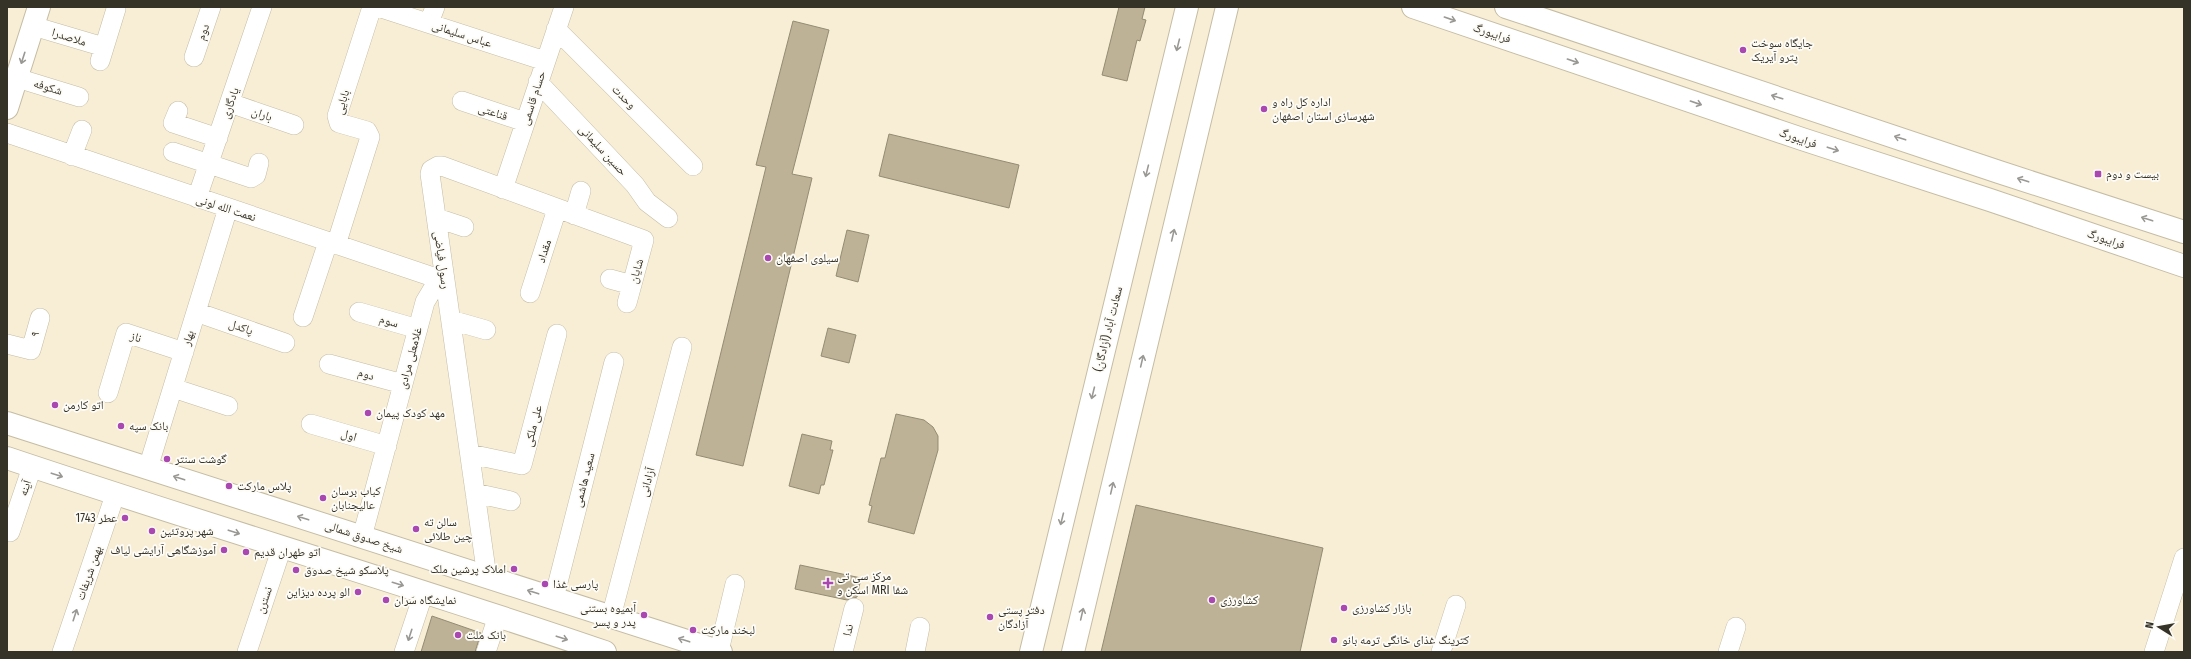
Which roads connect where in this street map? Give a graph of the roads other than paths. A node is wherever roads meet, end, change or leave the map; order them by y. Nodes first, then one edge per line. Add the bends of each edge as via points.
1 (211, 7) edge
2 (262, 7) edge
3 (372, 7) edge
4 (378, 7) edge
5 (564, 7) edge
6 (1187, 7) edge
7 (1227, 7) edge
8 (1413, 7) edge
9 (1506, 7) edge
10 (116, 9) dead end
11 (432, 15) edge
12 (36, 16) edge
13 (556, 29) junction
14 (194, 57) dead end
15 (545, 61) junction
16 (538, 82) junction
17 (11, 92) edge
18 (79, 97) dead end
19 (462, 101) dead end
20 (230, 103) junction
21 (178, 111) dead end
22 (525, 122) junction
23 (294, 125) dead end
24 (82, 130) dead end
25 (7, 134) edge
26 (218, 138) junction
27 (173, 152) dead end
28 (72, 156) junction
29 (1953, 156) junction
30 (259, 163) dead end
31 (209, 164) junction
32 (693, 166) dead end
33 (1999, 172) junction
34 (1940, 184) junction
35 (503, 189) junction
36 (581, 191) dead end
37 (197, 198) junction
38 (1990, 200) junction
39 (228, 208) junction
40 (566, 212) junction
41 (437, 218) junction
42 (668, 218) dead end
43 (464, 227) dead end
44 (2184, 232) edge
45 (644, 240) joint
46 (332, 243) junction
47 (2184, 266) edge
48 (610, 279) dead end
49 (445, 281) junction
50 (530, 294) dead end
51 (196, 312) junction
52 (359, 312) dead end
53 (303, 317) dead end
54 (40, 318) dead end
55 (451, 320) junction
56 (418, 329) junction
57 (486, 330) dead end
58 (557, 334) dead end
59 (285, 343) dead end
60 (7, 344) edge
61 (682, 346) dead end
62 (184, 352) junction
63 (614, 362) dead end
64 (329, 364) dead end
65 (403, 384) junction
66 (173, 388) junction
67 (108, 393) dead end
68 (228, 406) dead end
69 (7, 423) edge
70 (311, 424) dead end
71 (387, 446) junction
72 (470, 454) junction
73 (7, 458) edge
74 (32, 467) junction
75 (148, 468) junction
76 (475, 493) junction
77 (115, 495) junction
78 (510, 501) dead end
79 (10, 532) dead end
80 (362, 537) junction
81 (282, 547) junction
82 (2184, 558) edge
83 (486, 577) junction
84 (735, 584) dead end
85 (424, 592) junction
86 (554, 598) junction
87 (1041, 605) junction
88 (1456, 605) dead end
89 (854, 608) dead end
90 (498, 616) junction
91 (611, 617) junction
92 (920, 627) dead end
93 (1736, 627) dead end
94 (599, 651) edge
95 (62, 652) edge
96 (247, 652) edge
97 (404, 652) edge
98 (486, 652) edge
99 (720, 652) edge
100 (843, 652) edge
101 (915, 652) edge
102 (1023, 652) edge
103 (1030, 652) edge
104 (1074, 652) edge
105 (1441, 652) edge
106 (1728, 652) edge
107 (2154, 652) edge

1 - 14 street, دوم
2 - 20 street, یادگاری
3 - 46 street, بابایی via 336,116 339,124 367,131 370,137
4 - 11 street, عباس سلیمانی
5 - 13 street, حسام قاسمی
6 -> 87 main road, سعادت آباد (آزادگان)
104 -> 7 main road
8 -> 34 main road, فرایبورگ via 1802,140
29 -> 9 main road
10 - 12 street, ملاصدرا via 102,54
11 - 15 street, عباس سلیمانی
12 -> 17 main road
13 - 15 street, حسام قاسمی
13 - 32 street, وحدت
15 - 16 street, حسام قاسمی
16 - 22 street, حسام قاسمی
16 - 42 street, حسین سلیمانی via 635,184 647,202
17 - 18 street, شکوفه
19 - 22 street, قناعتی
20 - 23 street, باران
20 - 26 street, یادگاری
21 - 26 street via 174,123
22 - 35 street, حسام قاسمی
24 - 28 street
25 - 28 street, نعمت الله لونی
26 - 31 street, یادگاری
27 - 31 street
28 - 37 street, نعمت الله لونی
29 - 33 main road
29 - 34 main road via 1959,166 1958,172 1952,182
30 - 31 street via 256,175 251,178
31 - 37 street, یادگاری
33 - 38 main road via 1989,179 1987,184 1986,190
44 -> 33 main road
34 - 38 main road, فرایبورگ
35 - 40 street, رسول فیاضی
35 - 41 street, رسول فیاضی via 442,166 434,167 430,174
36 - 40 street, مقداد
37 - 39 street, نعمت الله لونی
38 - 47 main road, فرایبورگ
39 - 46 street, نعمت الله لونی
39 - 51 street, بهار
40 - 45 street, رسول فیاضی
40 - 50 street, مقداد
41 - 43 street
41 - 49 street, رسول فیاضی
45 - 48 street, شایان via 630,294
46 - 49 street, نعمت الله لونی
46 - 53 street
49 - 55 street, رسول فیاضی
49 - 56 street, غلامعلی مرادی via 434,287 425,302
51 - 59 street, پاکدل
51 - 62 street, بهار
52 - 56 street, سوم
54 - 60 street, ۹ via 31,350
55 - 57 street
55 - 72 street, رسول فیاضی
56 - 65 street, غلامعلی مرادی
58 - 72 street, علی ملکی via 522,465
61 - 91 street, آزادانی
62 - 66 street, بهار
62 - 67 street, ناز via 126,333
63 - 86 street, سعید هاشمی
64 - 65 street, دوم
65 - 71 street, غلامعلی مرادی
66 - 68 street
66 - 75 street, بهار
69 - 75 main road, شیخ صدوق شمالی
70 - 71 street, اول
71 - 80 street, غلامعلی مرادی
72 - 76 street, رسول فیاضی
73 - 74 main road
74 -> 77 main road
74 - 79 street, آینه
80 -> 75 main road, شیخ صدوق شمالی
76 - 78 street
76 - 83 street, رسول فیاضی
77 -> 81 main road
95 -> 77 street, بهمن شریفات
80 - 83 main road, شیخ صدوق شمالی
81 -> 85 main road
81 - 96 street, نسترن
82 - 107 street
86 -> 83 main road, شیخ صدوق شمالی
84 - 99 street
85 - 90 main road
85 -> 97 street
86 - 91 main road, شیخ صدوق شمالی
87 - 102 main road
87 - 103 main road, سعادت آباد (آزادگان)
88 - 105 street
89 - 100 street, ندا
90 -> 94 main road
90 - 98 street
99 -> 91 main road, شیخ صدوق شمالی
92 - 101 street
93 - 106 street

